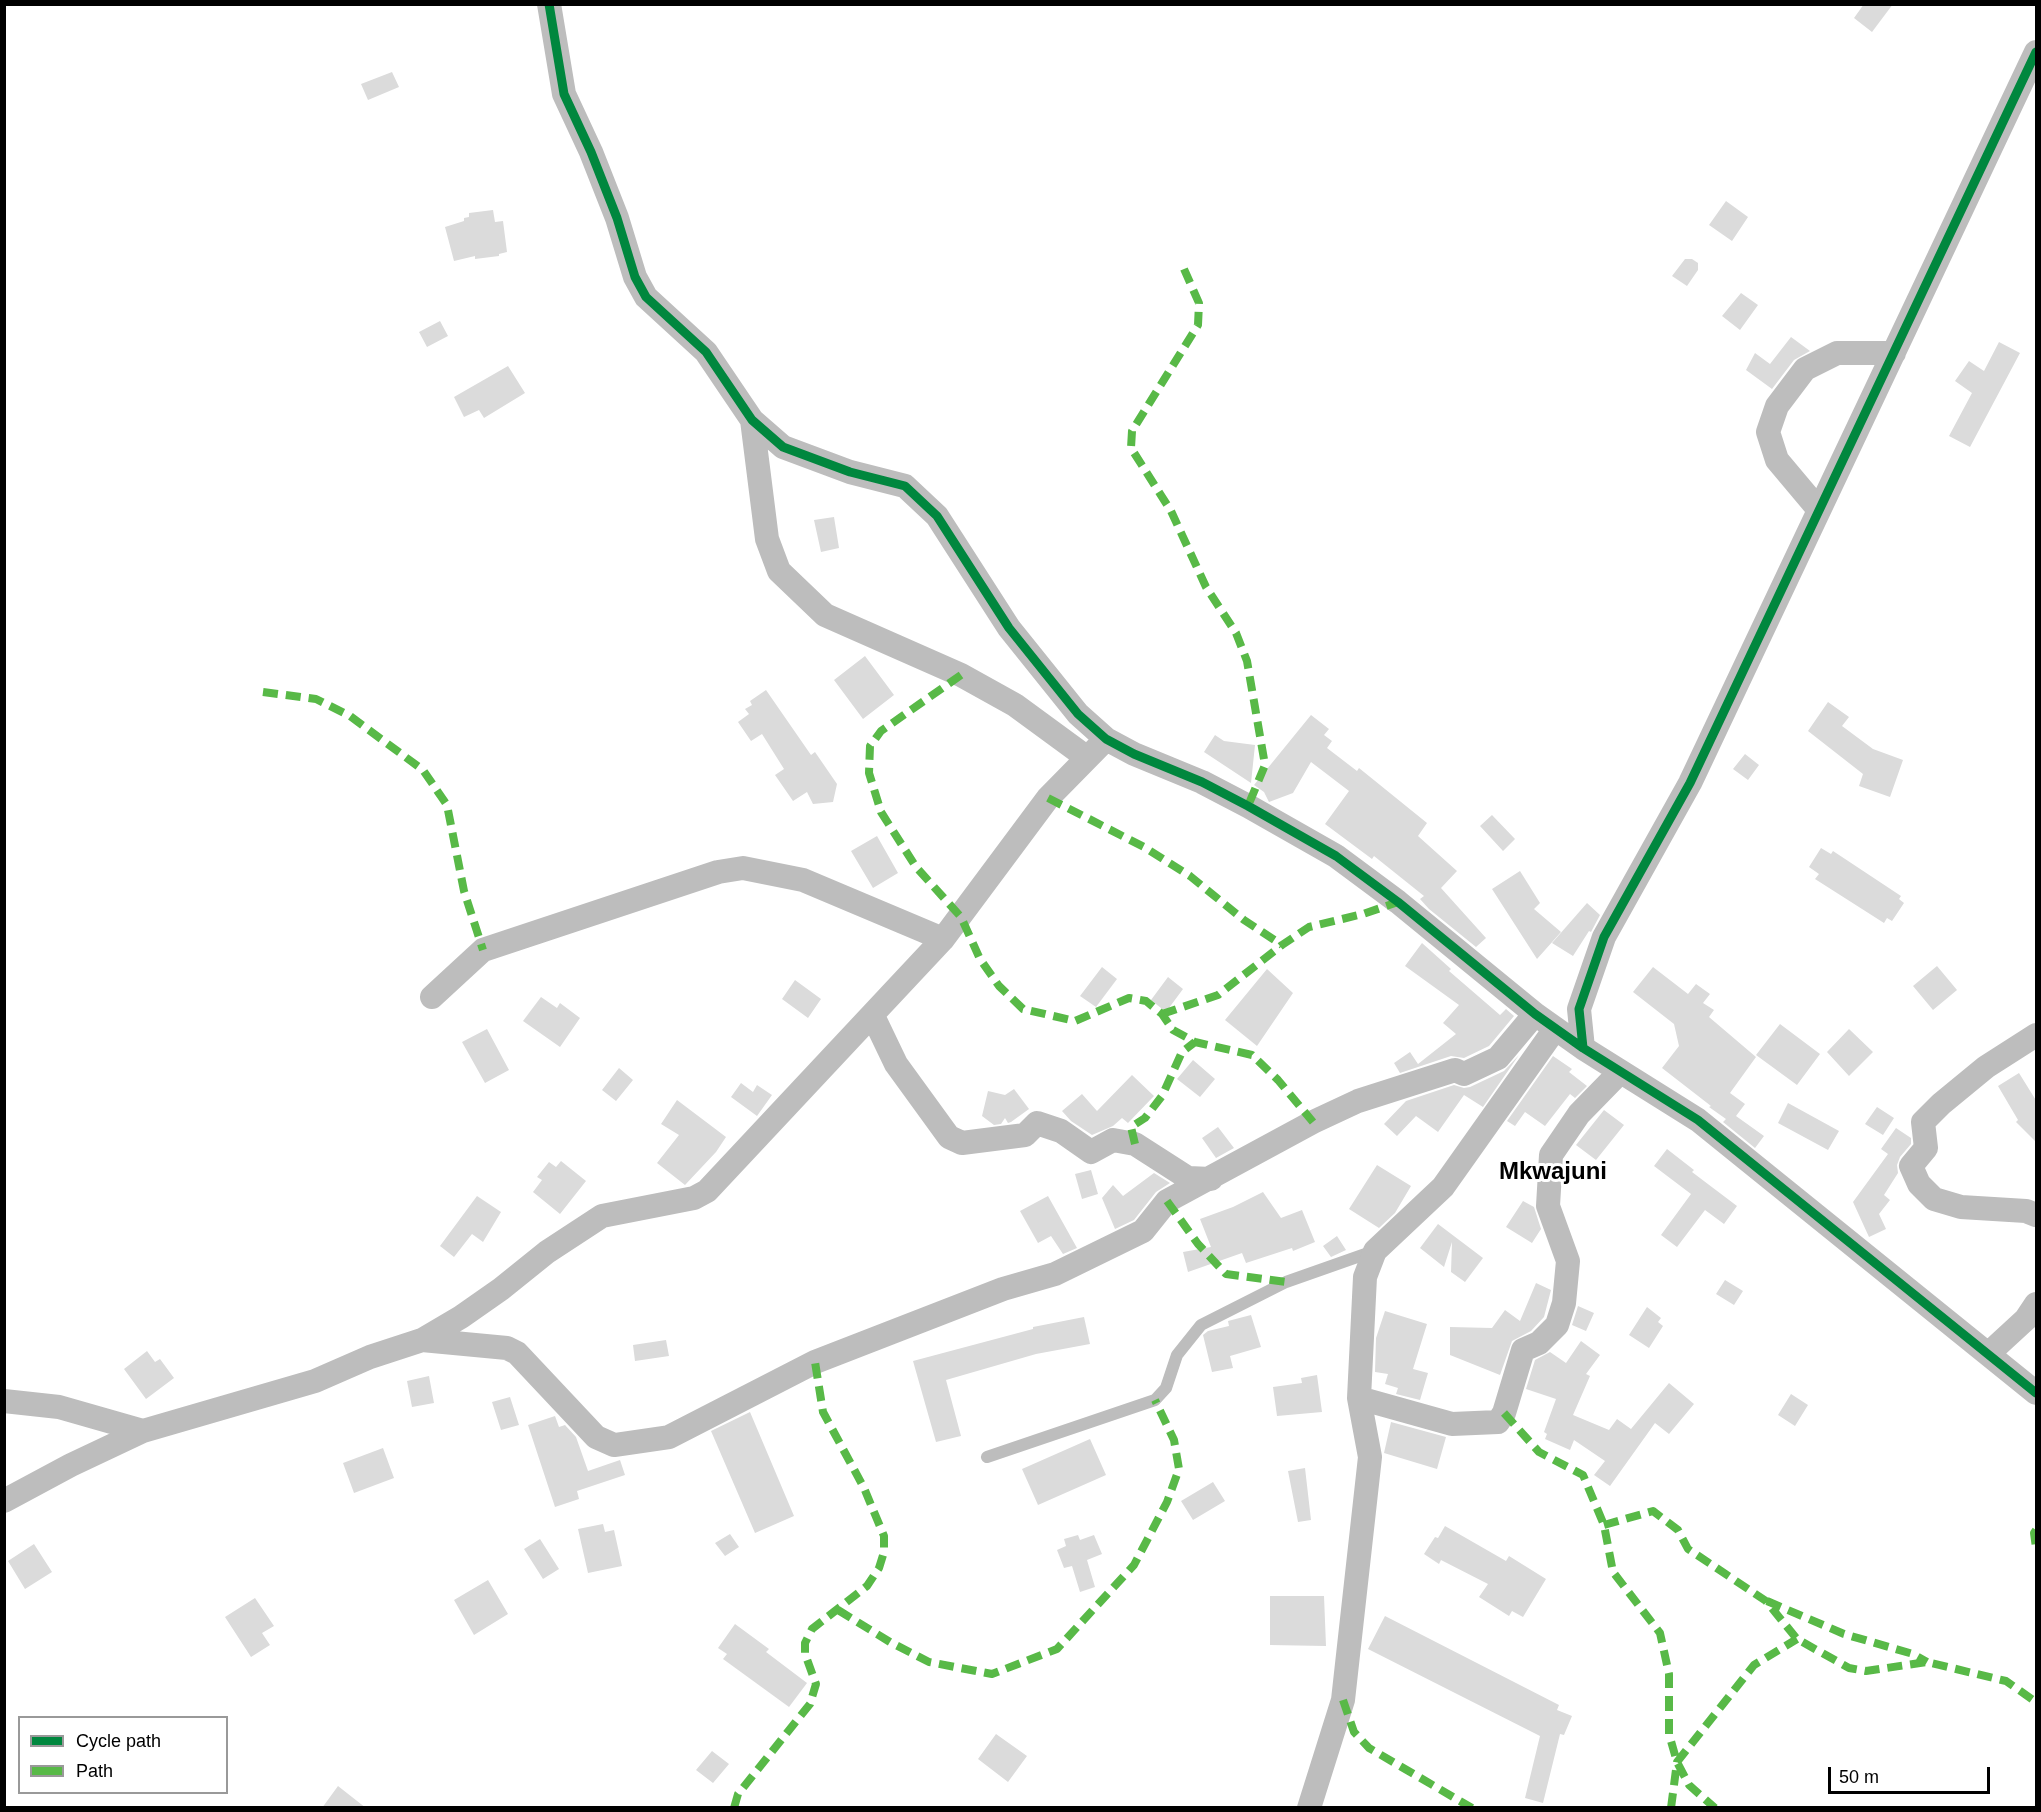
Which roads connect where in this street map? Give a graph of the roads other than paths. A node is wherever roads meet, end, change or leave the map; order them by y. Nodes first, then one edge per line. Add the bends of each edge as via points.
1 (549, 4) edge
2 (2037, 52) edge
3 (1894, 353) junction
4 (752, 420) junction
5 (1819, 510) junction
6 (1106, 739) junction
7 (1086, 757) junction
8 (943, 939) junction
9 (432, 997) dead end
10 (1536, 1014) junction
11 (873, 1016) junction
12 (1555, 1029) junction
13 (2037, 1035) edge
14 (1583, 1048) junction
15 (1620, 1072) junction
16 (1211, 1179) junction
17 (2037, 1215) edge
18 (1375, 1251) junction
19 (2037, 1304) edge
20 (422, 1340) junction
21 (1988, 1354) junction
22 (2037, 1393) edge
23 (1359, 1398) junction
24 (4, 1401) edge
25 (143, 1431) junction
26 (987, 1457) dead end
27 (4, 1501) edge
28 (1309, 1808) edge

1 - 4 street via 564,94 618,218 635,277 646,297 706,352
2 - 3 street
3 - 5 street
3 - 5 street via 1837,353 1805,369 1776,406 1768,432 1777,460
4 - 6 street via 783,447 850,472 905,486 937,516 1009,628 1078,714
4 - 7 street via 767,539 779,571 825,615 961,675 1014,705
5 - 14 street via 1690,783 1604,937 1579,1009
6 - 7 street
6 - 10 street via 1202,782 1336,856
7 - 8 street via 1048,798
8 - 9 street via 803,880 743,868 718,872 483,950
8 - 11 street
10 - 12 street
10 - 16 street via 1498,1058 1464,1074 1455,1070 1358,1101
11 - 16 street via 896,1064 949,1137 962,1143 1025,1135 1037,1123 1061,1131 1090,1152 1113,1140 1135,1144 1188,1178
11 - 20 street via 707,1191 694,1198 602,1216 461,1317
12 - 14 street
12 - 18 street via 1443,1187
13 - 17 street via 1986,1067 1923,1122 1926,1148 1911,1166 1919,1184 1934,1199 1961,1208
14 - 15 street
15 - 21 street via 1698,1120
15 - 23 street via 1579,1114 1551,1155 1548,1206 1568,1261 1564,1303 1557,1325 1539,1343 1523,1350 1498,1422 1452,1424
16 - 20 street via 1167,1202 1143,1231 1055,1274 1003,1289 815,1362 669,1437 614,1445 596,1437 517,1353 507,1348
18 - 23 street via 1365,1277
18 - 26 lane via 1286,1282 1201,1325 1177,1355 1166,1389 1155,1400
19 - 21 street
20 - 25 street via 315,1381
21 - 22 street
23 - 28 street via 1370,1456 1343,1700
24 - 25 street via 59,1407
25 - 27 street

